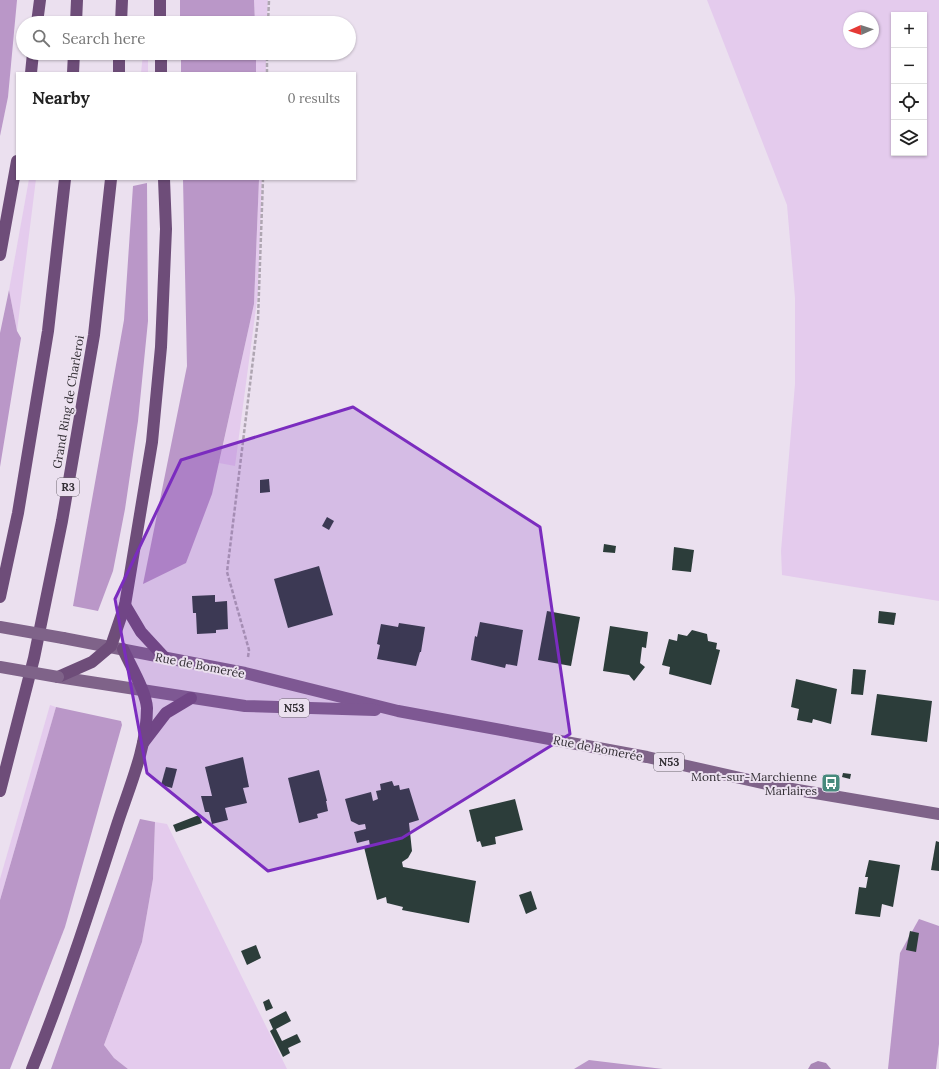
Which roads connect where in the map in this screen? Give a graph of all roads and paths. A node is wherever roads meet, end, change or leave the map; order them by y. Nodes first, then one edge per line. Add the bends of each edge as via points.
1 (40, 0) edge
2 (77, 0) edge
3 (122, 0) edge
4 (160, 0) edge
5 (269, 0) edge
6 (38, 16) edge
7 (76, 16) edge
8 (121, 16) edge
9 (160, 16) edge
10 (268, 16) edge
11 (32, 60) edge
12 (74, 60) edge
13 (120, 60) edge
14 (161, 60) edge
15 (267, 60) edge
16 (31, 72) edge
17 (73, 72) edge
18 (119, 72) edge
19 (162, 72) edge
20 (267, 72) edge
21 (16, 167) edge
22 (65, 180) edge
23 (111, 180) edge
24 (164, 180) edge
25 (263, 180) edge
26 (0, 255) edge
27 (0, 597) edge
28 (125, 605) junction
29 (0, 627) edge
30 (117, 648) junction
31 (249, 650) dead end
32 (165, 658) junction
33 (0, 667) edge
34 (77, 675) junction
35 (58, 677) joint
36 (142, 691) junction
37 (191, 698) junction
38 (398, 711) junction
39 (143, 743) junction
40 (0, 791) edge
41 (939, 814) edge
42 (32, 1069) edge

1 - 6 highway
2 - 7 highway
3 - 8 highway
4 - 9 highway
5 - 10 path
11 - 16 highway
12 - 17 highway
13 - 18 highway
14 - 19 highway
15 - 20 path
21 - 26 highway
22 - 27 highway via 48,331 18,513
23 - 40 highway, Grand Ring de Charleroi / R3 via 94,335 62,521 34,658
24 - 28 highway via 166,229 161,346 152,442
25 - 31 path via 258,319 227,572
28 - 30 highway
28 - 32 highway via 141,632
29 - 30 main road, Rue de Bomerée / N53, bridge
30 - 32 main road, Rue de Bomerée / N53
30 - 34 highway via 92,662
30 - 36 highway
32 - 38 main road, Rue de Bomerée / N53 via 245,673
33 - 35 main road, bridge
34 - 35 highway
34 - 36 main road, Rue de Bomerée / N53
36 - 37 main road, Rue de Bomerée / N53
36 - 39 highway via 147,707
37 - 38 main road, Rue de Bomerée / N53 via 245,706
37 - 39 highway via 166,713
38 - 41 main road, Rue de Bomerée / N53 via 647,757 780,787
39 - 42 highway via 78,946

